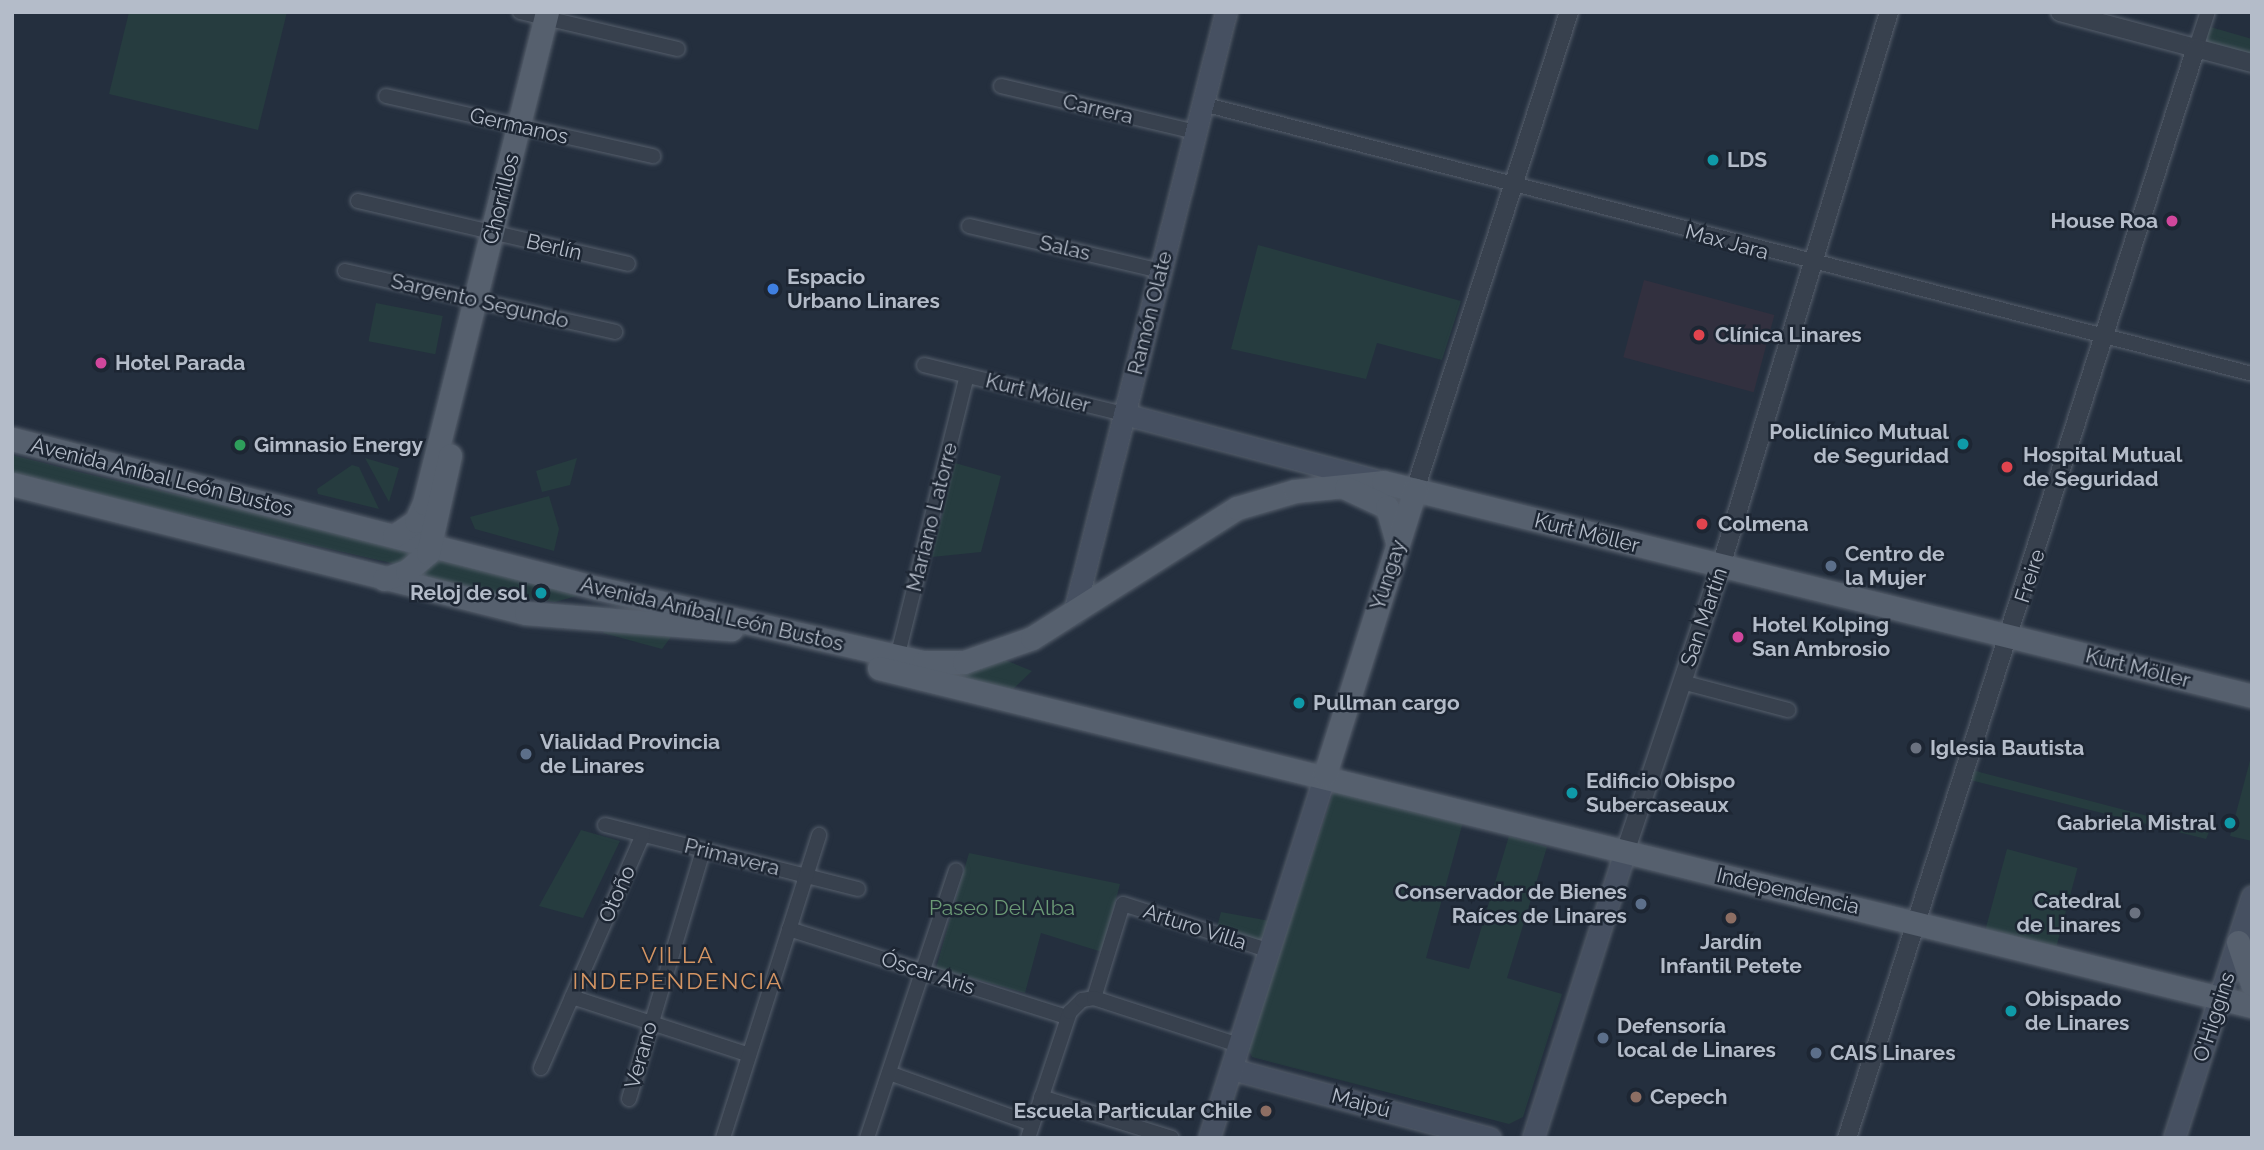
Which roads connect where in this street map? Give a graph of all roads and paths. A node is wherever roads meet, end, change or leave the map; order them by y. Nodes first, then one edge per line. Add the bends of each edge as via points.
1 (520, 12) edge
2 (1226, 12) edge
3 (1569, 12) edge
4 (1889, 12) edge
5 (2060, 12) edge
6 (2208, 12) edge
7 (547, 15) edge
8 (2196, 48) junction
9 (678, 49) dead end
10 (2252, 63) edge
11 (1000, 86) dead end
12 (386, 96) dead end
13 (1203, 104) junction
14 (519, 125) junction
15 (1196, 132) junction
16 (653, 156) dead end
17 (1513, 186) junction
18 (358, 201) dead end
19 (969, 226) dead end
20 (493, 233) junction
21 (628, 264) dead end
22 (1813, 265) junction
23 (345, 271) dead end
24 (1161, 271) junction
25 (477, 300) junction
26 (615, 332) dead end
27 (2105, 337) junction
28 (924, 365) dead end
29 (2252, 374) edge
30 (967, 376) junction
31 (456, 386) junction
32 (1124, 414) junction
33 (12, 439) edge
34 (1382, 482) junction
35 (12, 484) edge
36 (1325, 486) junction
37 (1415, 490) junction
38 (394, 536) junction
39 (432, 546) junction
40 (1397, 547) junction
41 (1721, 566) junction
42 (384, 579) junction
43 (597, 588) junction
44 (1074, 613) junction
45 (578, 618) junction
46 (2010, 637) junction
47 (897, 658) junction
48 (1682, 682) junction
49 (2252, 696) edge
50 (1788, 710) dead end
51 (1337, 734) junction
52 (1275, 762) junction
53 (1325, 774) junction
54 (605, 825) dead end
55 (643, 835) junction
56 (819, 835) dead end
57 (704, 850) junction
58 (1625, 852) junction
59 (956, 870) dead end
60 (806, 876) junction
61 (858, 889) dead end
62 (2252, 896) edge
63 (1920, 922) junction
64 (789, 929) junction
65 (2238, 942) junction
66 (1267, 950) junction
67 (922, 971) junction
68 (2252, 984) edge
69 (572, 997) junction
70 (1094, 998) junction
71 (2220, 999) junction
72 (2252, 1006) edge
73 (1067, 1017) junction
74 (650, 1023) junction
75 (1239, 1045) junction
76 (749, 1055) junction
77 (541, 1068) dead end
78 (1232, 1069) junction
79 (889, 1073) junction
80 (1041, 1097) junction
81 (629, 1099) dead end
82 (1030, 1131) edge
83 (723, 1138) edge
84 (867, 1138) edge
85 (1171, 1138) edge
86 (1209, 1138) edge
87 (1490, 1138) edge
88 (1533, 1138) edge
89 (1847, 1138) edge
90 (2174, 1138) edge

1 - 7 street
2 - 13 main road, Ramón Olate
3 - 17 street, Yungay
4 - 22 street, San Martín
5 - 8 street
6 - 8 street, Freire
7 - 9 street
7 - 14 main road, Chorrillos
8 - 10 street
8 - 27 street, Freire
11 - 15 street, Carrera
12 - 14 street, Germanos
13 - 15 main road, Ramón Olate
13 - 17 street, Max Jara
14 - 16 street, Germanos
14 - 20 main road, Chorrillos
15 - 24 main road, Ramón Olate
17 - 22 street, Max Jara
17 - 37 street, Yungay
18 - 20 street, Berlín
19 - 24 street, Salas
20 - 21 street, Berlín
20 - 25 main road, Chorrillos
22 - 27 street, Max Jara
22 - 41 street, San Martín
23 - 25 street, Sargento Segundo
24 - 32 main road, Ramón Olate
25 - 26 street, Sargento Segundo
25 - 31 main road, Chorrillos
27 - 29 street, Max Jara
27 - 46 street, Freire
28 - 30 street, Kurt Möller
30 - 32 street, Kurt Möller
30 - 47 street, Mariano Latorre
31 - 38 main road, Chorrillos via 421,513
31 - 39 main road, Chorrillos via 456,424
32 - 34 main road, Kurt Möller
32 - 44 main road, Ramón Olate
33 - 38 main road, Avenida Aníbal León Bustos
34 - 36 main road, Avenida Aníbal León Bustos
34 - 37 main road, Kurt Möller
35 - 42 main road, Avenida Aníbal León Bustos
36 - 40 main road via 1362,492 1387,507
36 - 44 main road, Avenida Aníbal León Bustos via 1224,514
37 - 40 main road, Yungay
37 - 41 main road, Kurt Möller
38 - 39 main road, Avenida Aníbal León Bustos
39 - 42 main road via 415,566
39 - 43 main road, Avenida Aníbal León Bustos
40 - 51 main road, Yungay
41 - 46 main road, Kurt Möller
41 - 48 street, San Martín
42 - 45 main road, Avenida Aníbal León Bustos via 526,613
43 - 45 main road
43 - 47 main road, Avenida Aníbal León Bustos via 703,607
44 - 47 main road, Avenida Aníbal León Bustos via 1032,638 964,662
45 - 52 main road, Avenida Aníbal León Bustos via 717,626
46 - 49 main road, Kurt Möller
46 - 63 street, Freire
48 - 50 street
48 - 58 street, San Martín
51 - 52 main road via 1313,753
51 - 53 main road, Yungay
52 - 53 main road, Avenida Aníbal León Bustos
53 - 58 main road, Independencia
53 - 66 main road, Yungay
54 - 55 street, Primavera
55 - 57 street, Primavera
55 - 69 street, Otoño
56 - 60 street
57 - 60 street, Primavera
57 - 74 street, Verano
58 - 63 main road, Independencia
58 - 88 main road, San Martín
59 - 67 street
60 - 61 street, Primavera
60 - 64 street
62 - 65 main road, O'Higgins
63 - 71 main road, Independencia
63 - 89 street, Freire
64 - 67 street, Óscar Aris
64 - 76 street
65 - 68 main road
65 - 71 main road, O'Higgins
66 - 70 street, Arturo Villa via 1123,904
66 - 75 main road, Yungay
67 - 73 street, Óscar Aris
67 - 79 street
69 - 74 street
69 - 77 street, Otoño
70 - 73 street via 1077,1003
70 - 75 street
71 - 72 main road, Independencia
71 - 90 main road, O'Higgins
73 - 80 street
74 - 76 street
74 - 81 street, Verano
75 - 78 main road, Yungay
76 - 83 street
78 - 86 main road, Yungay
78 - 87 main road, Maipú
79 - 82 street
79 - 84 street
80 - 82 street
80 - 85 street

